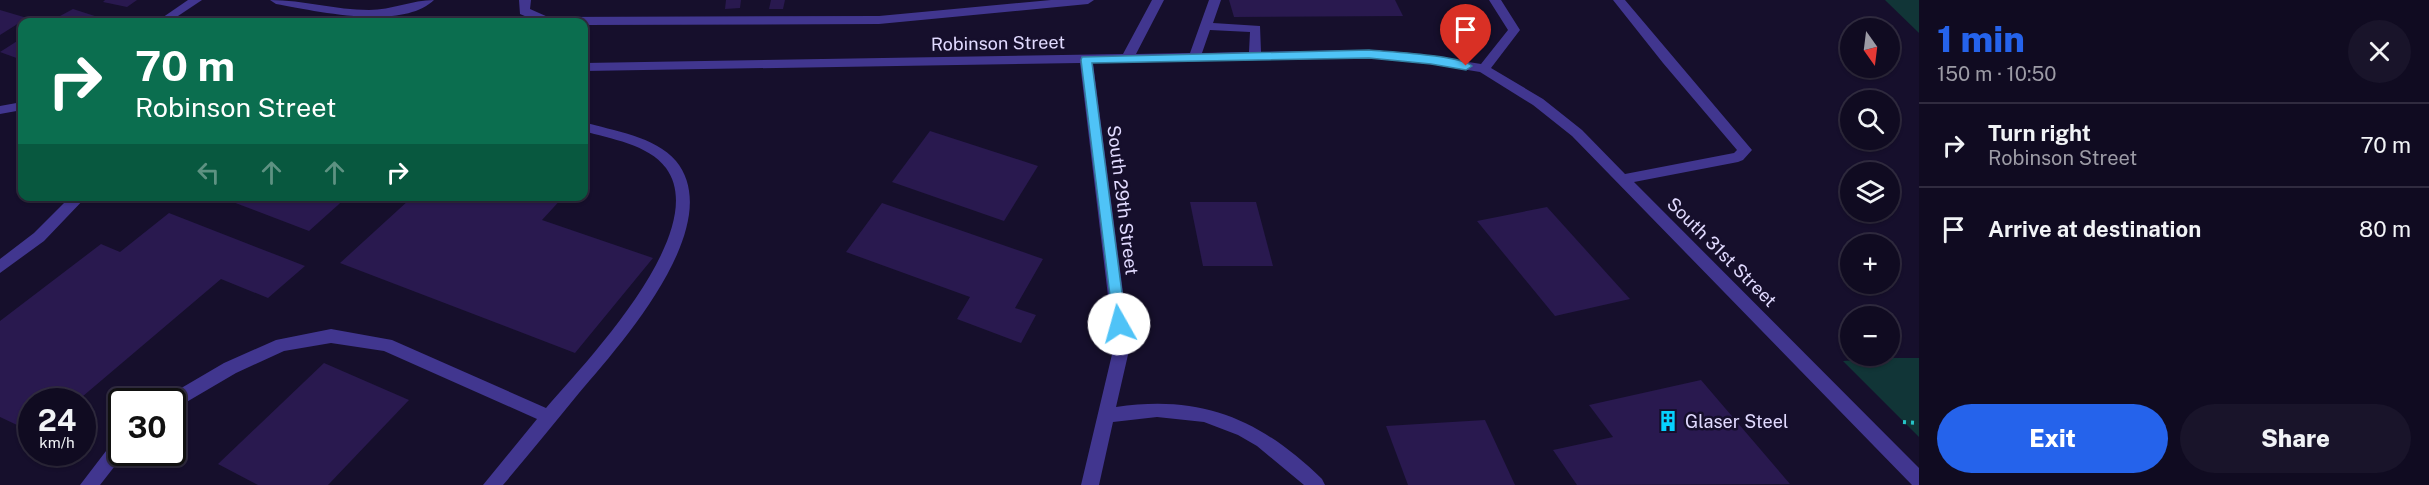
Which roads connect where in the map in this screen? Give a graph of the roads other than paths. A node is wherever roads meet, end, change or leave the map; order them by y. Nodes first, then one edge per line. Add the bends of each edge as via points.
1 (196, 0) edge
2 (276, 0) edge
3 (428, 0) edge
4 (525, 0) edge
5 (1088, 0) edge
6 (1158, 0) edge
7 (1215, 0) edge
8 (1495, 0) edge
9 (1619, 0) edge
10 (168, 18) edge
11 (539, 18) edge
12 (588, 21) edge
13 (1205, 26) junction
14 (1255, 57) junction
15 (1194, 58) junction
16 (1127, 59) junction
17 (1086, 60) junction
18 (588, 67) edge
19 (1484, 69) junction
20 (18, 107) edge
21 (0, 110) edge
22 (588, 128) edge
23 (1623, 179) junction
24 (75, 201) edge
25 (0, 267) edge
26 (186, 394) edge
27 (1106, 416) junction
28 (549, 417) junction
29 (108, 461) edge
30 (1919, 480) edge
31 (90, 485) edge
32 (492, 485) edge
33 (1090, 485) edge
34 (1316, 485) edge

1 - 10 street
2 - 3 street via 362,16 396,11
4 - 11 street via 524,11
5 - 12 street via 879,20
6 - 16 street
7 - 13 street
8 - 19 street via 1515,30
9 - 23 street via 1745,150 1738,157
13 - 14 street via 1256,29
13 - 15 street
14 - 15 street, Robinson Street
14 - 19 street, Robinson Street via 1369,54
15 - 16 street, Robinson Street
16 - 17 street, Robinson Street
17 - 18 street, Robinson Street
17 - 27 street, South 29th Street via 1122,346
19 - 23 street, South 31st Street via 1538,102 1577,133
20 - 21 street
22 - 28 street via 646,145 670,164 682,186 680,225 666,263 625,327
23 - 30 street, South 31st Street
24 - 25 street via 39,237
26 - 28 street via 230,368 282,345 331,336 386,345
27 - 33 street, South 29th Street
27 - 34 street via 1156,410 1204,414 1238,425 1290,458
28 - 32 street
29 - 31 street

